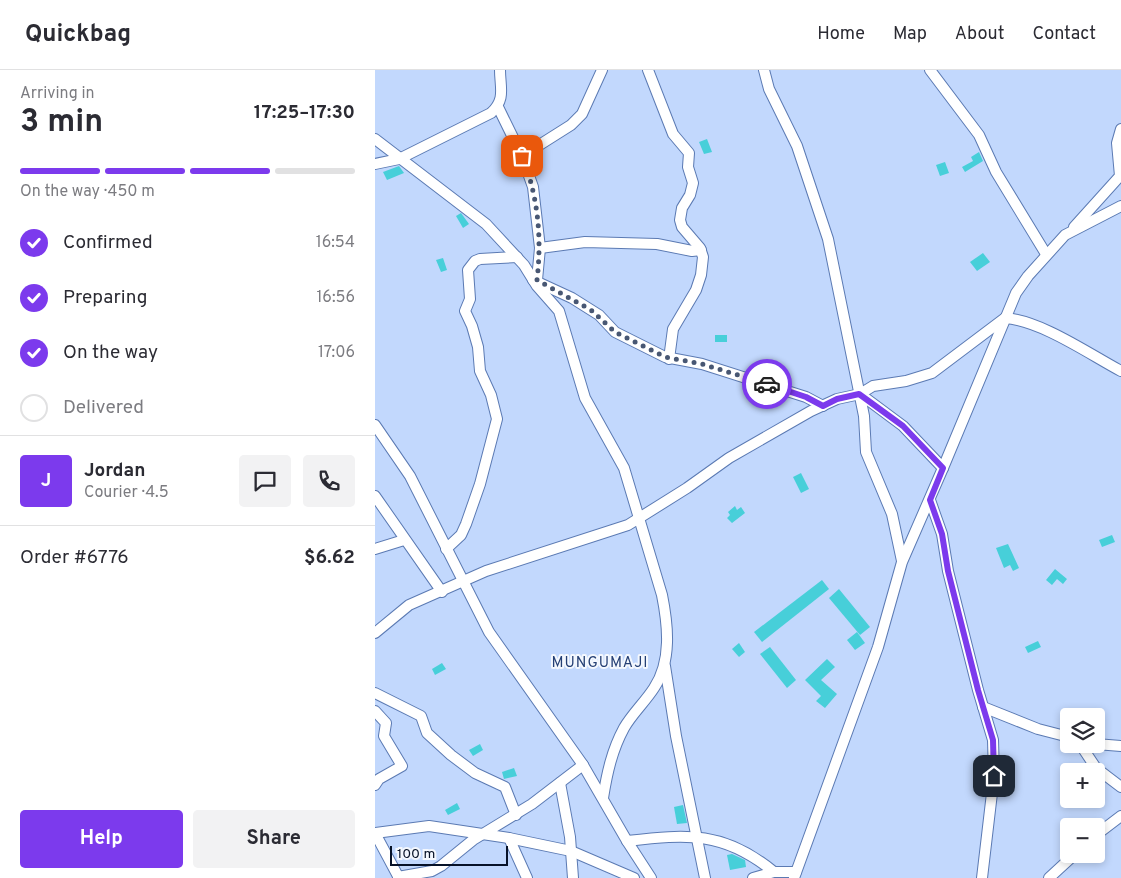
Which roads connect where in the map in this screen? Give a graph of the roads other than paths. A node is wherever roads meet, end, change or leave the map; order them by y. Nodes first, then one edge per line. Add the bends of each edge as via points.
1 (499, 70) edge
2 (602, 70) edge
3 (647, 70) edge
4 (764, 70) edge
5 (930, 70) edge
6 (498, 107) junction
7 (1121, 129) edge
8 (375, 139) edge
9 (522, 156) junction
10 (399, 159) junction
11 (375, 164) edge
12 (1121, 206) edge
13 (1065, 235) junction
14 (540, 248) junction
15 (701, 250) junction
16 (1046, 254) junction
17 (517, 257) junction
18 (535, 280) junction
19 (1005, 318) junction
20 (669, 359) junction
21 (1121, 371) edge
22 (859, 394) junction
23 (823, 406) junction
24 (375, 425) edge
25 (943, 468) junction
26 (375, 496) edge
27 (930, 500) junction
28 (639, 518) junction
29 (404, 540) junction
30 (375, 549) edge
31 (446, 549) junction
32 (902, 562) junction
33 (462, 582) junction
34 (441, 592) junction
35 (375, 632) edge
36 (665, 665) junction
37 (375, 693) edge
38 (983, 707) junction
39 (375, 711) edge
40 (1060, 735) edge
41 (1105, 745) edge
42 (1121, 746) edge
43 (1086, 753) edge
44 (583, 765) junction
45 (560, 783) junction
46 (375, 785) edge
47 (1121, 787) edge
48 (603, 798) junction
49 (516, 815) junction
50 (1121, 816) edge
51 (1105, 828) edge
52 (376, 832) edge
53 (482, 834) junction
54 (698, 837) junction
55 (509, 838) junction
56 (627, 841) junction
57 (571, 851) junction
58 (1065, 863) edge
59 (775, 872) junction
60 (795, 875) edge
61 (398, 878) edge
62 (527, 878) edge
63 (573, 878) edge
64 (635, 878) edge
65 (651, 878) edge
66 (705, 878) edge
67 (753, 878) edge
68 (982, 878) edge
69 (1049, 878) edge

1 - 6 street via 503,93
2 - 9 street via 582,114 571,125
3 - 15 street via 673,134 689,153 693,183 680,220
4 - 22 street via 769,89 797,146 826,232
5 - 16 street via 978,133 996,172
6 - 9 street
6 - 10 street via 482,119
7 - 13 street via 1117,150 1120,176
8 - 10 street
9 - 14 street via 533,187
10 - 11 street
10 - 17 street via 486,224
12 - 13 street
13 - 16 street
14 - 15 street via 585,242 657,244
14 - 18 street
15 - 20 street via 701,275 675,324
16 - 19 street via 1021,284
17 - 18 street
17 - 31 street via 481,259 468,270 470,299 465,311 478,347 480,372 491,395 497,419 466,524 461,535
18 - 20 street via 591,310 615,332
18 - 28 street via 562,318 585,398 624,468
19 - 21 street via 1022,320 1076,344
19 - 22 street via 932,373 906,381 878,384
19 - 25 street
20 - 23 street via 702,364 806,397
22 - 23 street
22 - 25 street via 903,426
22 - 32 street via 865,421 866,452 892,514
23 - 28 street via 752,443
24 - 31 street via 410,476
25 - 27 street
26 - 29 street
27 - 32 street
27 - 38 street via 942,534 948,571
28 - 33 street via 623,528 506,564
28 - 36 street via 665,613
29 - 30 street
29 - 34 street
31 - 33 street
32 - 60 street via 878,648
33 - 34 street
33 - 44 street via 489,632
34 - 35 street via 409,605
36 - 48 street via 656,686 625,727 611,758
36 - 54 street via 676,736
37 - 49 street via 421,716 427,733 451,755 475,774 505,786
38 - 40 street
38 - 68 street via 993,740 994,776
39 - 46 street via 385,723 384,736 402,766 379,779
41 - 42 street
43 - 47 street via 1096,768
44 - 45 street
44 - 48 street
45 - 49 street
45 - 57 street
48 - 56 street
49 - 53 street
50 - 51 street
52 - 53 street via 429,826
52 - 61 street
53 - 55 street
53 - 61 street via 436,869
54 - 56 street via 680,835
54 - 59 street via 744,849
54 - 66 street
55 - 57 street
55 - 62 street
56 - 65 street
57 - 63 street
57 - 64 street
58 - 69 street
59 - 60 street
59 - 67 street

